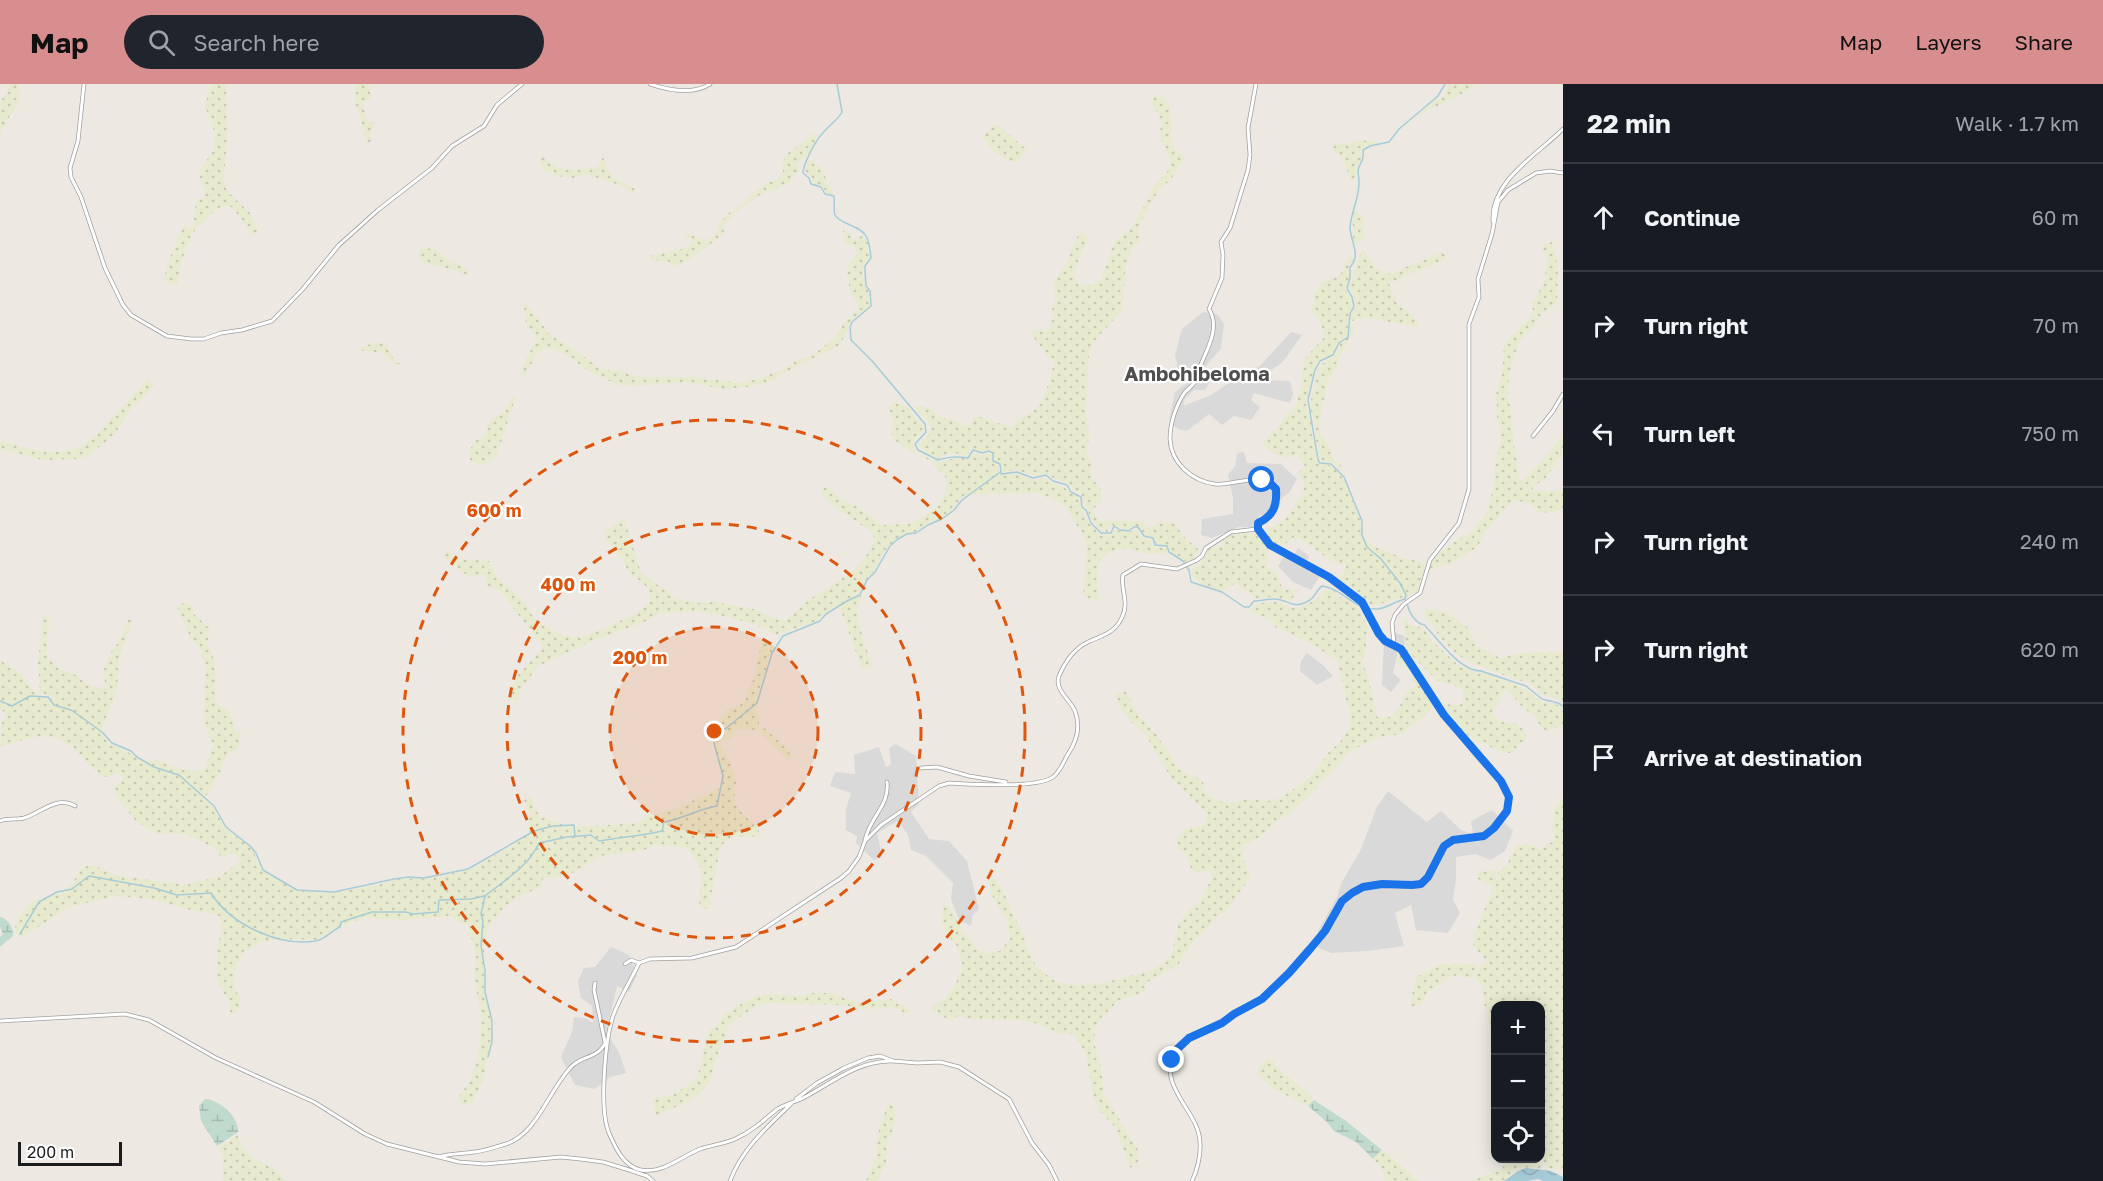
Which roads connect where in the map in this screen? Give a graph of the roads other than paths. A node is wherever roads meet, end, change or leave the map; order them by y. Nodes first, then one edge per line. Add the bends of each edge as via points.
1 (84, 84) edge
2 (522, 84) edge
3 (650, 84) edge
4 (710, 84) edge
5 (1256, 84) edge
6 (1563, 129) edge
7 (1563, 173) edge
8 (1493, 227) junction
9 (1563, 394) edge
10 (1533, 436) dead end
11 (1258, 529) junction
12 (1394, 644) junction
13 (921, 768) dead end
14 (887, 782) dead end
15 (1011, 783) junction
16 (75, 806) dead end
17 (0, 821) edge
18 (865, 841) junction
19 (639, 963) junction
20 (625, 964) dead end
21 (595, 983) dead end
22 (0, 1021) edge
23 (608, 1036) junction
24 (605, 1044) junction
25 (892, 1061) junction
26 (793, 1102) junction
27 (436, 1157) junction
28 (638, 1169) junction
29 (642, 1174) junction
30 (653, 1181) edge
31 (730, 1181) edge
32 (1057, 1181) edge
33 (1192, 1181) edge

1 - 2 street via 71,177 105,268 131,315 167,336 204,339 272,321 339,245 432,168 452,146 484,126 497,105
3 - 4 street via 694,90
5 - 11 street via 1248,128 1248,170 1230,228 1221,242 1222,278 1209,309 1214,319 1212,336 1197,380 1179,402 1170,442 1181,468 1202,480 1216,484 1249,479 1270,483 1276,489 1277,502 1272,513 1258,523
6 - 8 street via 1502,186 1492,211
7 - 8 street via 1536,173 1508,190 1498,202
8 - 12 street via 1478,279 1479,297 1469,324 1469,489 1459,523 1430,560 1420,593 1399,609 1392,623
9 - 10 street
11 - 12 street via 1270,545 1333,580 1365,608 1385,641
11 - 15 street via 1231,532 1206,548 1197,560 1177,569 1141,564 1123,575 1123,617 1105,636 1076,650 1059,677 1060,690 1071,702 1078,726 1071,750 1054,777
12 - 33 street via 1408,658 1444,715 1505,788 1509,797 1507,811 1484,836 1453,840 1444,846 1421,884 1382,884 1352,893 1342,901 1310,949 1262,999 1189,1038 1174,1052 1172,1083 1201,1142
13 - 15 street via 937,767 969,777
14 - 18 street via 886,799 868,826
15 - 18 street via 939,786 881,825
16 - 17 street via 48,805 29,817
18 - 19 street via 849,871 736,947 700,957
19 - 20 street via 631,960
19 - 23 street via 613,1016
21 - 24 street
22 - 27 street via 136,1016 216,1058 314,1102 365,1134
23 - 24 street
23 - 28 street via 603,1113 619,1154
24 - 27 street via 594,1056 572,1066 556,1084 531,1126 517,1139 478,1152
25 - 26 street via 857,1068
25 - 26 street via 880,1056 868,1058 817,1083
25 - 32 street via 950,1064 1009,1099
26 - 28 street via 734,1140 701,1149 664,1168
26 - 31 street via 747,1150
27 - 29 street via 485,1164 561,1157 603,1162
28 - 29 street
29 - 30 street

